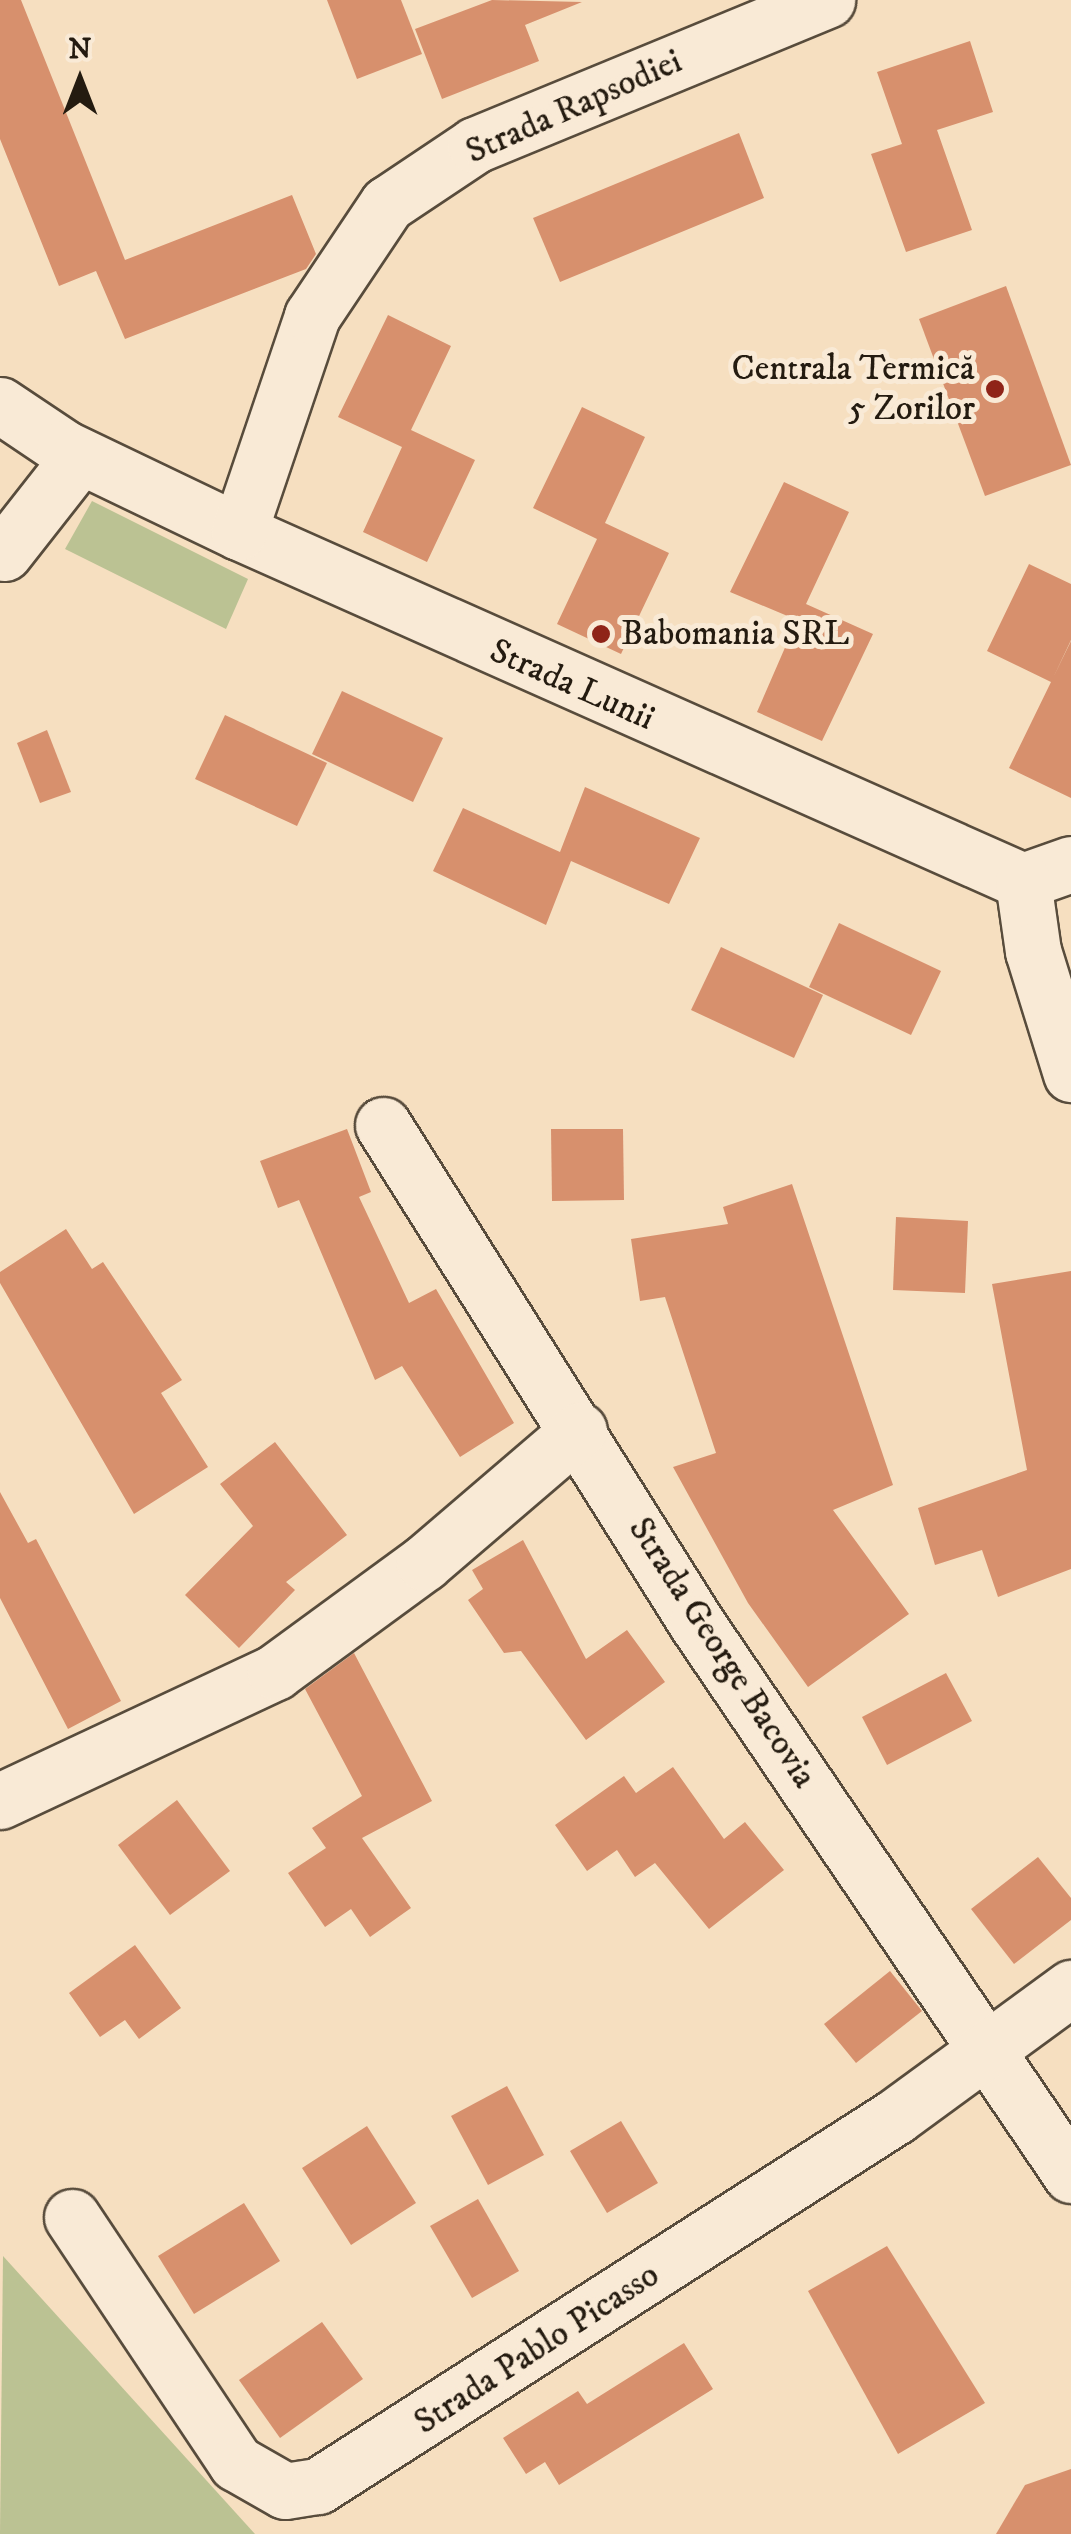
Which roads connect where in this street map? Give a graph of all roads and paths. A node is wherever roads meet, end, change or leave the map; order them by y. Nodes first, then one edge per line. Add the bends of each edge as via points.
1 (826, 0) edge
2 (0, 405) edge
3 (80, 456) junction
4 (239, 532) junction
5 (1, 562) edge
6 (1047, 873) edge
7 (1071, 1074) edge
8 (383, 1124) dead end
9 (579, 1430) junction
10 (0, 1800) edge
11 (1071, 1988) edge
12 (991, 2048) junction
13 (1071, 2175) edge
14 (72, 2218) dead end

1 - 4 street, Strada Rapsodiei via 475,145 387,204 312,316
2 - 3 street, Strada Lunii
3 - 4 street, Strada Lunii
3 - 5 street
4 - 6 street, Strada Lunii
6 - 7 street via 1032,951
8 - 9 street, Strada George Bacovia
9 - 10 street via 424,1563 275,1672
9 - 12 street, Strada George Bacovia via 697,1624
11 - 12 street, Strada Pablo Picasso
12 - 13 street, Strada George Bacovia
12 - 14 street, Strada Pablo Picasso via 318,2486 285,2491 236,2463

